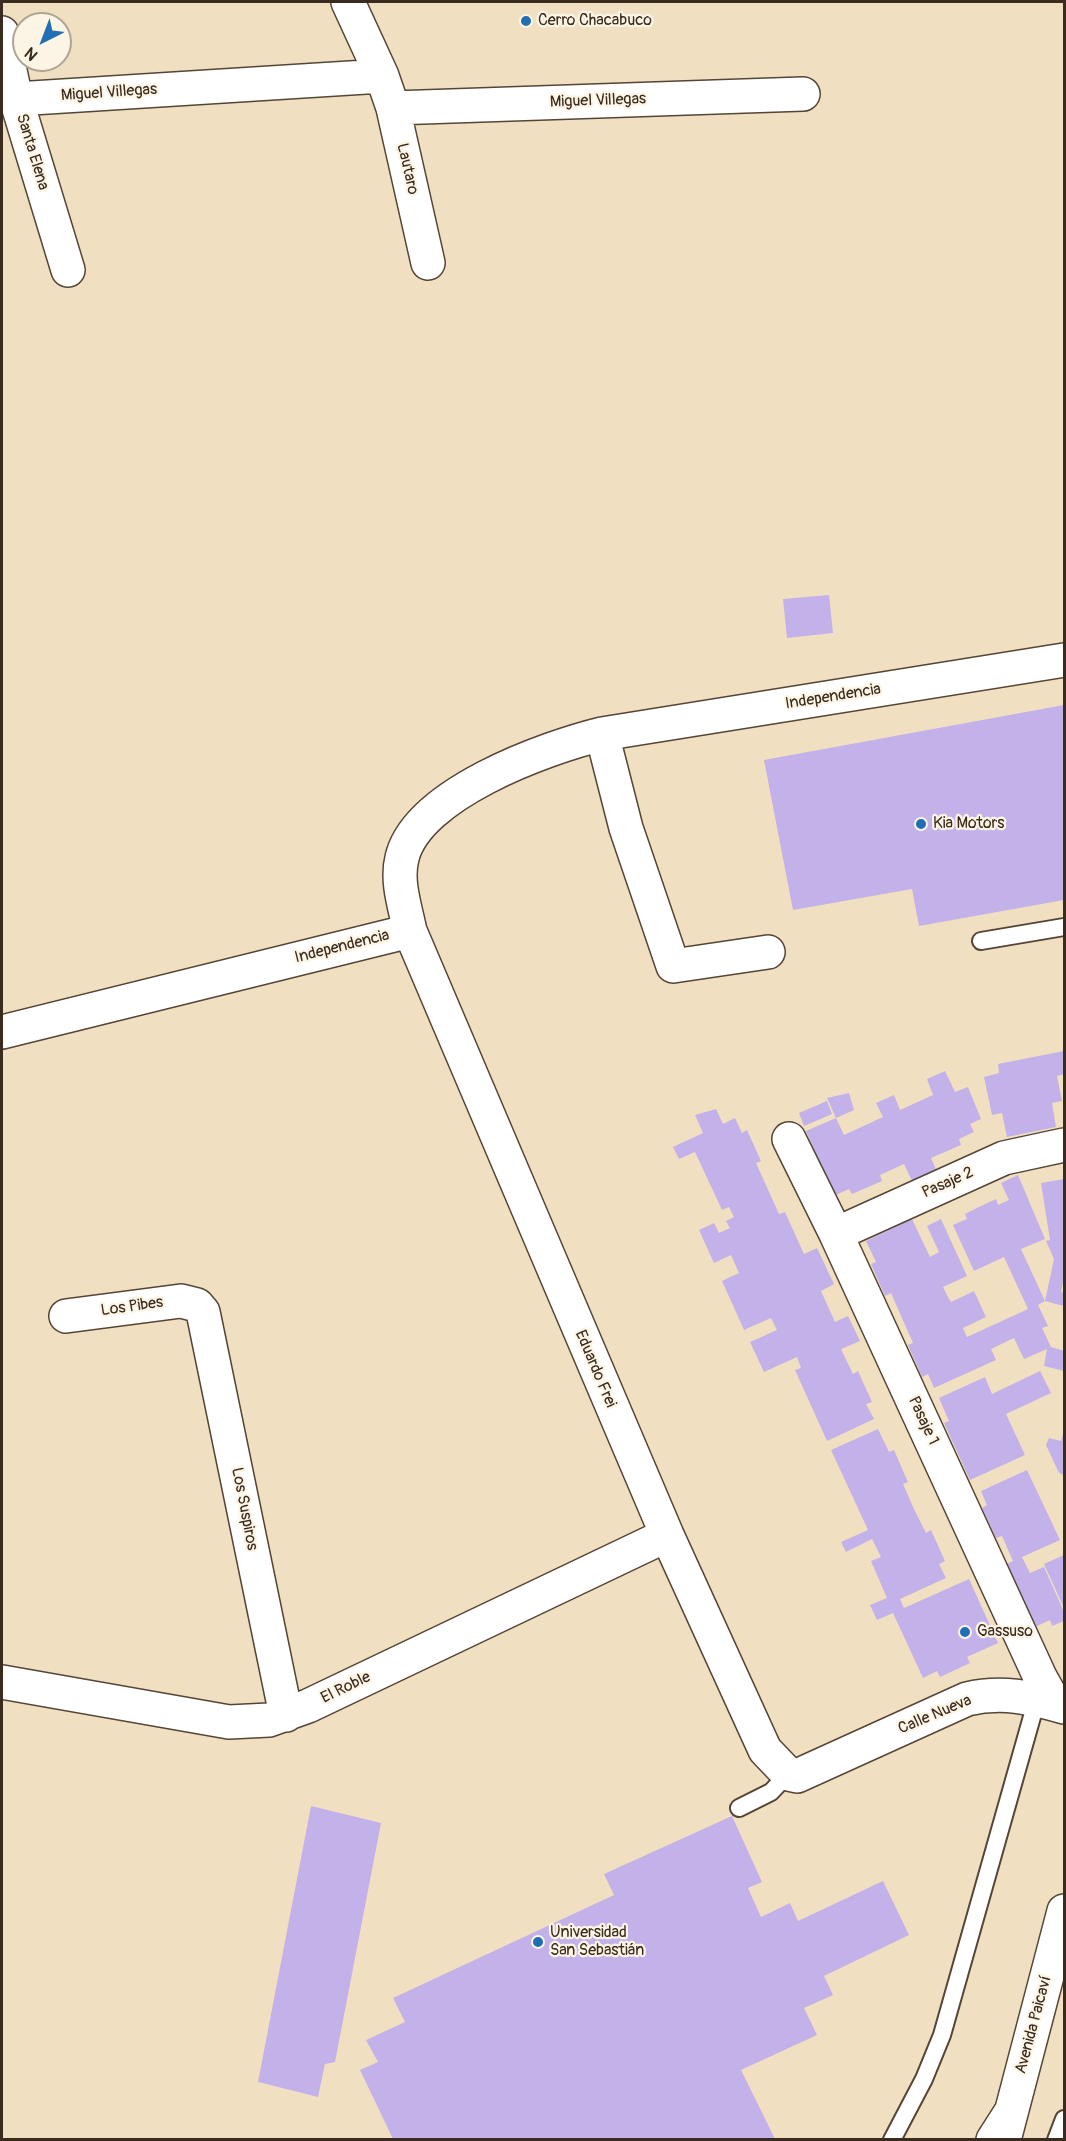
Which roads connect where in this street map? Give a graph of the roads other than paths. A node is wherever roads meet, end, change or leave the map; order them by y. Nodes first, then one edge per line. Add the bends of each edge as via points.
1 (348, 2) edge
2 (2, 33) edge
3 (382, 76) junction
4 (803, 94) dead end
5 (16, 99) junction
6 (393, 108) junction
7 (428, 263) dead end
8 (68, 270) dead end
9 (1065, 660) edge
10 (602, 734) junction
11 (1065, 927) edge
12 (410, 931) junction
13 (981, 941) dead end
14 (768, 952) dead end
15 (2, 1032) edge
16 (789, 1139) dead end
17 (1065, 1145) edge
18 (836, 1234) junction
19 (197, 1305) joint
20 (66, 1316) dead end
21 (667, 1535) junction
22 (2, 1682) edge
23 (1052, 1704) edge
24 (286, 1715) junction
25 (800, 1772) junction
26 (739, 1808) dead end
27 (1065, 1911) edge
28 (1065, 2119) edge
29 (1002, 2131) edge
30 (892, 2139) edge
31 (1056, 2139) edge

1 - 3 street, Lautaro
2 - 5 street, Santa Elena
3 - 5 street, Miguel Villegas
3 - 6 street, Lautaro
4 - 6 street, Miguel Villegas
5 - 8 street, Santa Elena
6 - 7 street, Lautaro
9 - 10 street, Independencia
10 - 12 street, Independencia via 556,746 501,768 464,790 416,828 406,844 400,867
10 - 14 street via 626,828 673,966
11 - 13 lane
12 - 15 street, Independencia
12 - 21 street, Eduardo Frei
16 - 18 street, Pasaje 1
17 - 18 street, Pasaje 2 via 1004,1158
18 - 23 street, Pasaje 1
19 - 20 street, Los Pibes via 181,1301
19 - 24 street, Los Suspiros via 206,1321
21 - 24 street, El Roble
21 - 25 street, Eduardo Frei via 765,1750
22 - 24 street, El Roble via 229,1722
23 - 25 street, Calle Nueva via 990,1694 967,1699
23 - 30 lane via 942,2035
25 - 26 lane
27 - 29 street, Avenida Paicaví
28 - 31 lane

